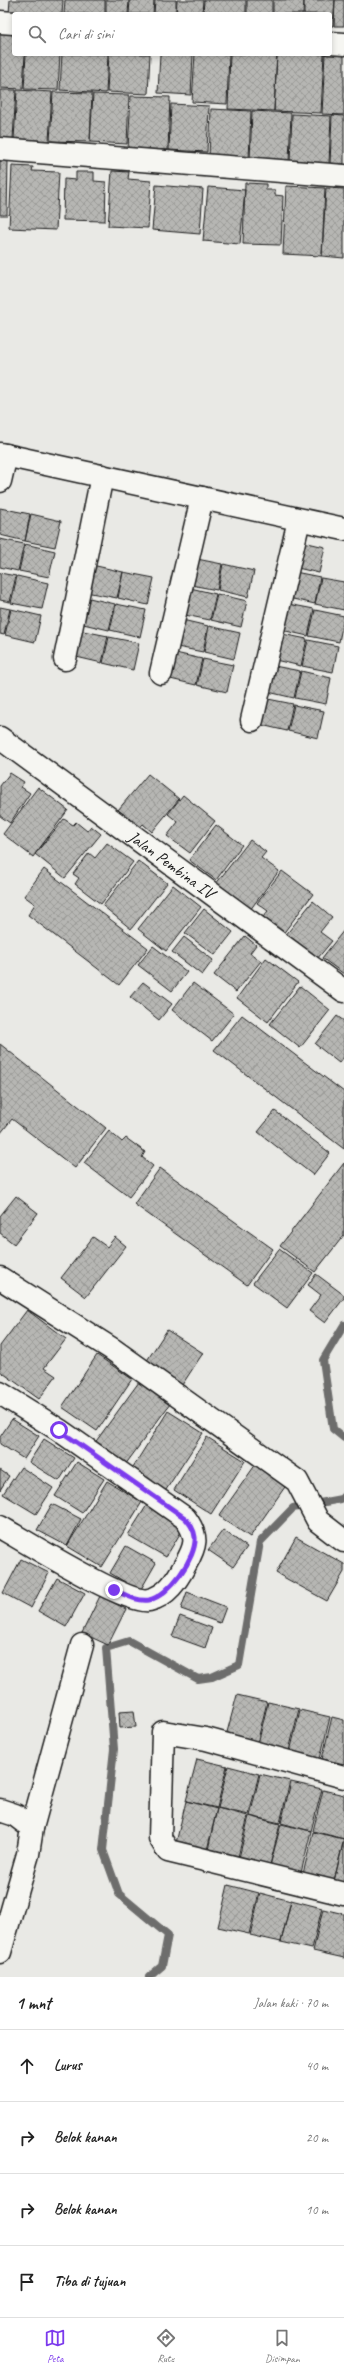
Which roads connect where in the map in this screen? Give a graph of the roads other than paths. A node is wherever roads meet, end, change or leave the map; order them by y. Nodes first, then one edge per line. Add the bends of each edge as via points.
1 (0, 22) edge
2 (12, 23) edge
3 (332, 43) edge
4 (344, 44) edge
5 (0, 149) edge
6 (344, 176) edge
7 (3, 454) edge
8 (102, 476) junction
9 (0, 481) edge
10 (202, 498) junction
11 (299, 520) junction
12 (344, 529) edge
13 (65, 659) dead end
14 (161, 673) dead end
15 (252, 720) dead end
16 (0, 738) edge
17 (344, 991) edge
18 (0, 1278) edge
19 (0, 1393) edge
20 (0, 1527) edge
21 (344, 1541) edge
22 (82, 1645) dead end
23 (344, 1777) edge
24 (0, 1810) edge
25 (32, 1828) junction
26 (344, 1894) edge
27 (0, 1952) edge

1 - 2 street
3 - 4 street
5 - 6 street
7 - 8 street
7 - 9 street
8 - 10 street
8 - 13 street
10 - 11 street
10 - 14 street
11 - 12 street
11 - 15 street
16 - 17 street, Jalan Pembina IV
18 - 21 street via 112,1349 297,1481 318,1521
19 - 20 street via 59,1430 185,1518 193,1529 194,1550 177,1581 159,1597 148,1600 134,1598 114,1590
22 - 25 street
23 - 26 street via 206,1739 163,1732 160,1838 168,1851
24 - 25 street via 15,1815
25 - 27 street via 28,1854

